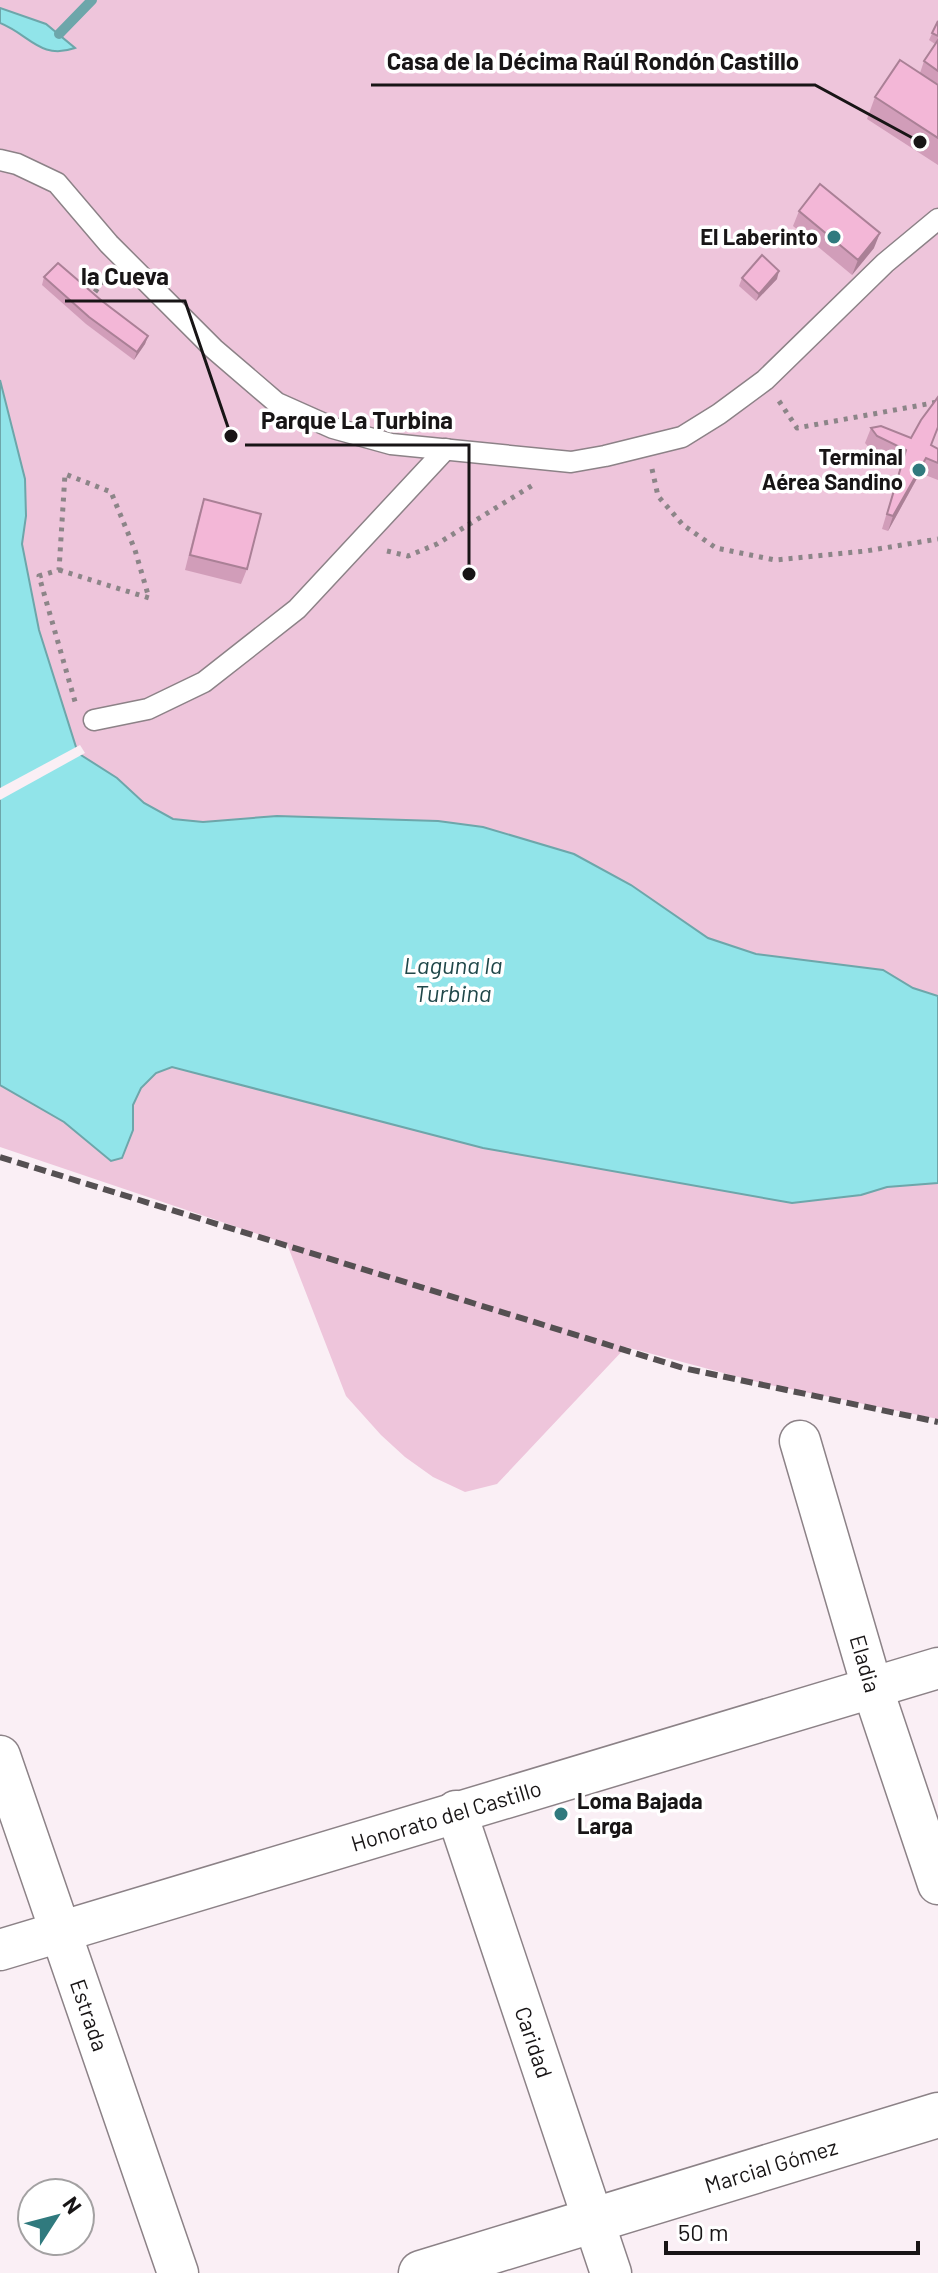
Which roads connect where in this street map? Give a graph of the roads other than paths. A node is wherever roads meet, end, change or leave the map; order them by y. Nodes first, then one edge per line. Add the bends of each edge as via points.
1 (0, 160) edge
2 (938, 219) edge
3 (446, 449) junction
4 (86, 717) road end
5 (800, 1441) dead end
6 (938, 1668) edge
7 (872, 1687) junction
8 (0, 1756) edge
9 (456, 1811) junction
10 (938, 1884) edge
11 (59, 1931) junction
12 (0, 1950) edge
13 (938, 2115) edge
14 (593, 2221) junction
15 (178, 2273) edge
16 (421, 2273) edge
17 (611, 2273) edge

1 - 3 lane via 57,183 109,244 214,349 277,403 333,428 391,444
2 - 3 lane via 765,380 682,437 571,462
3 - 4 lane via 297,609 204,682 148,709
5 - 7 street, Eladia
6 - 7 street, Honorato del Castillo
7 - 9 street, Honorato del Castillo
7 - 10 street, Eladia
8 - 11 street, Estrada
9 - 11 street, Honorato del Castillo
9 - 14 street, Caridad
11 - 12 street, Honorato del Castillo
11 - 15 street, Estrada
13 - 14 main road, Marcial Gómez
14 - 16 main road, Marcial Gómez
14 - 17 street, Caridad

